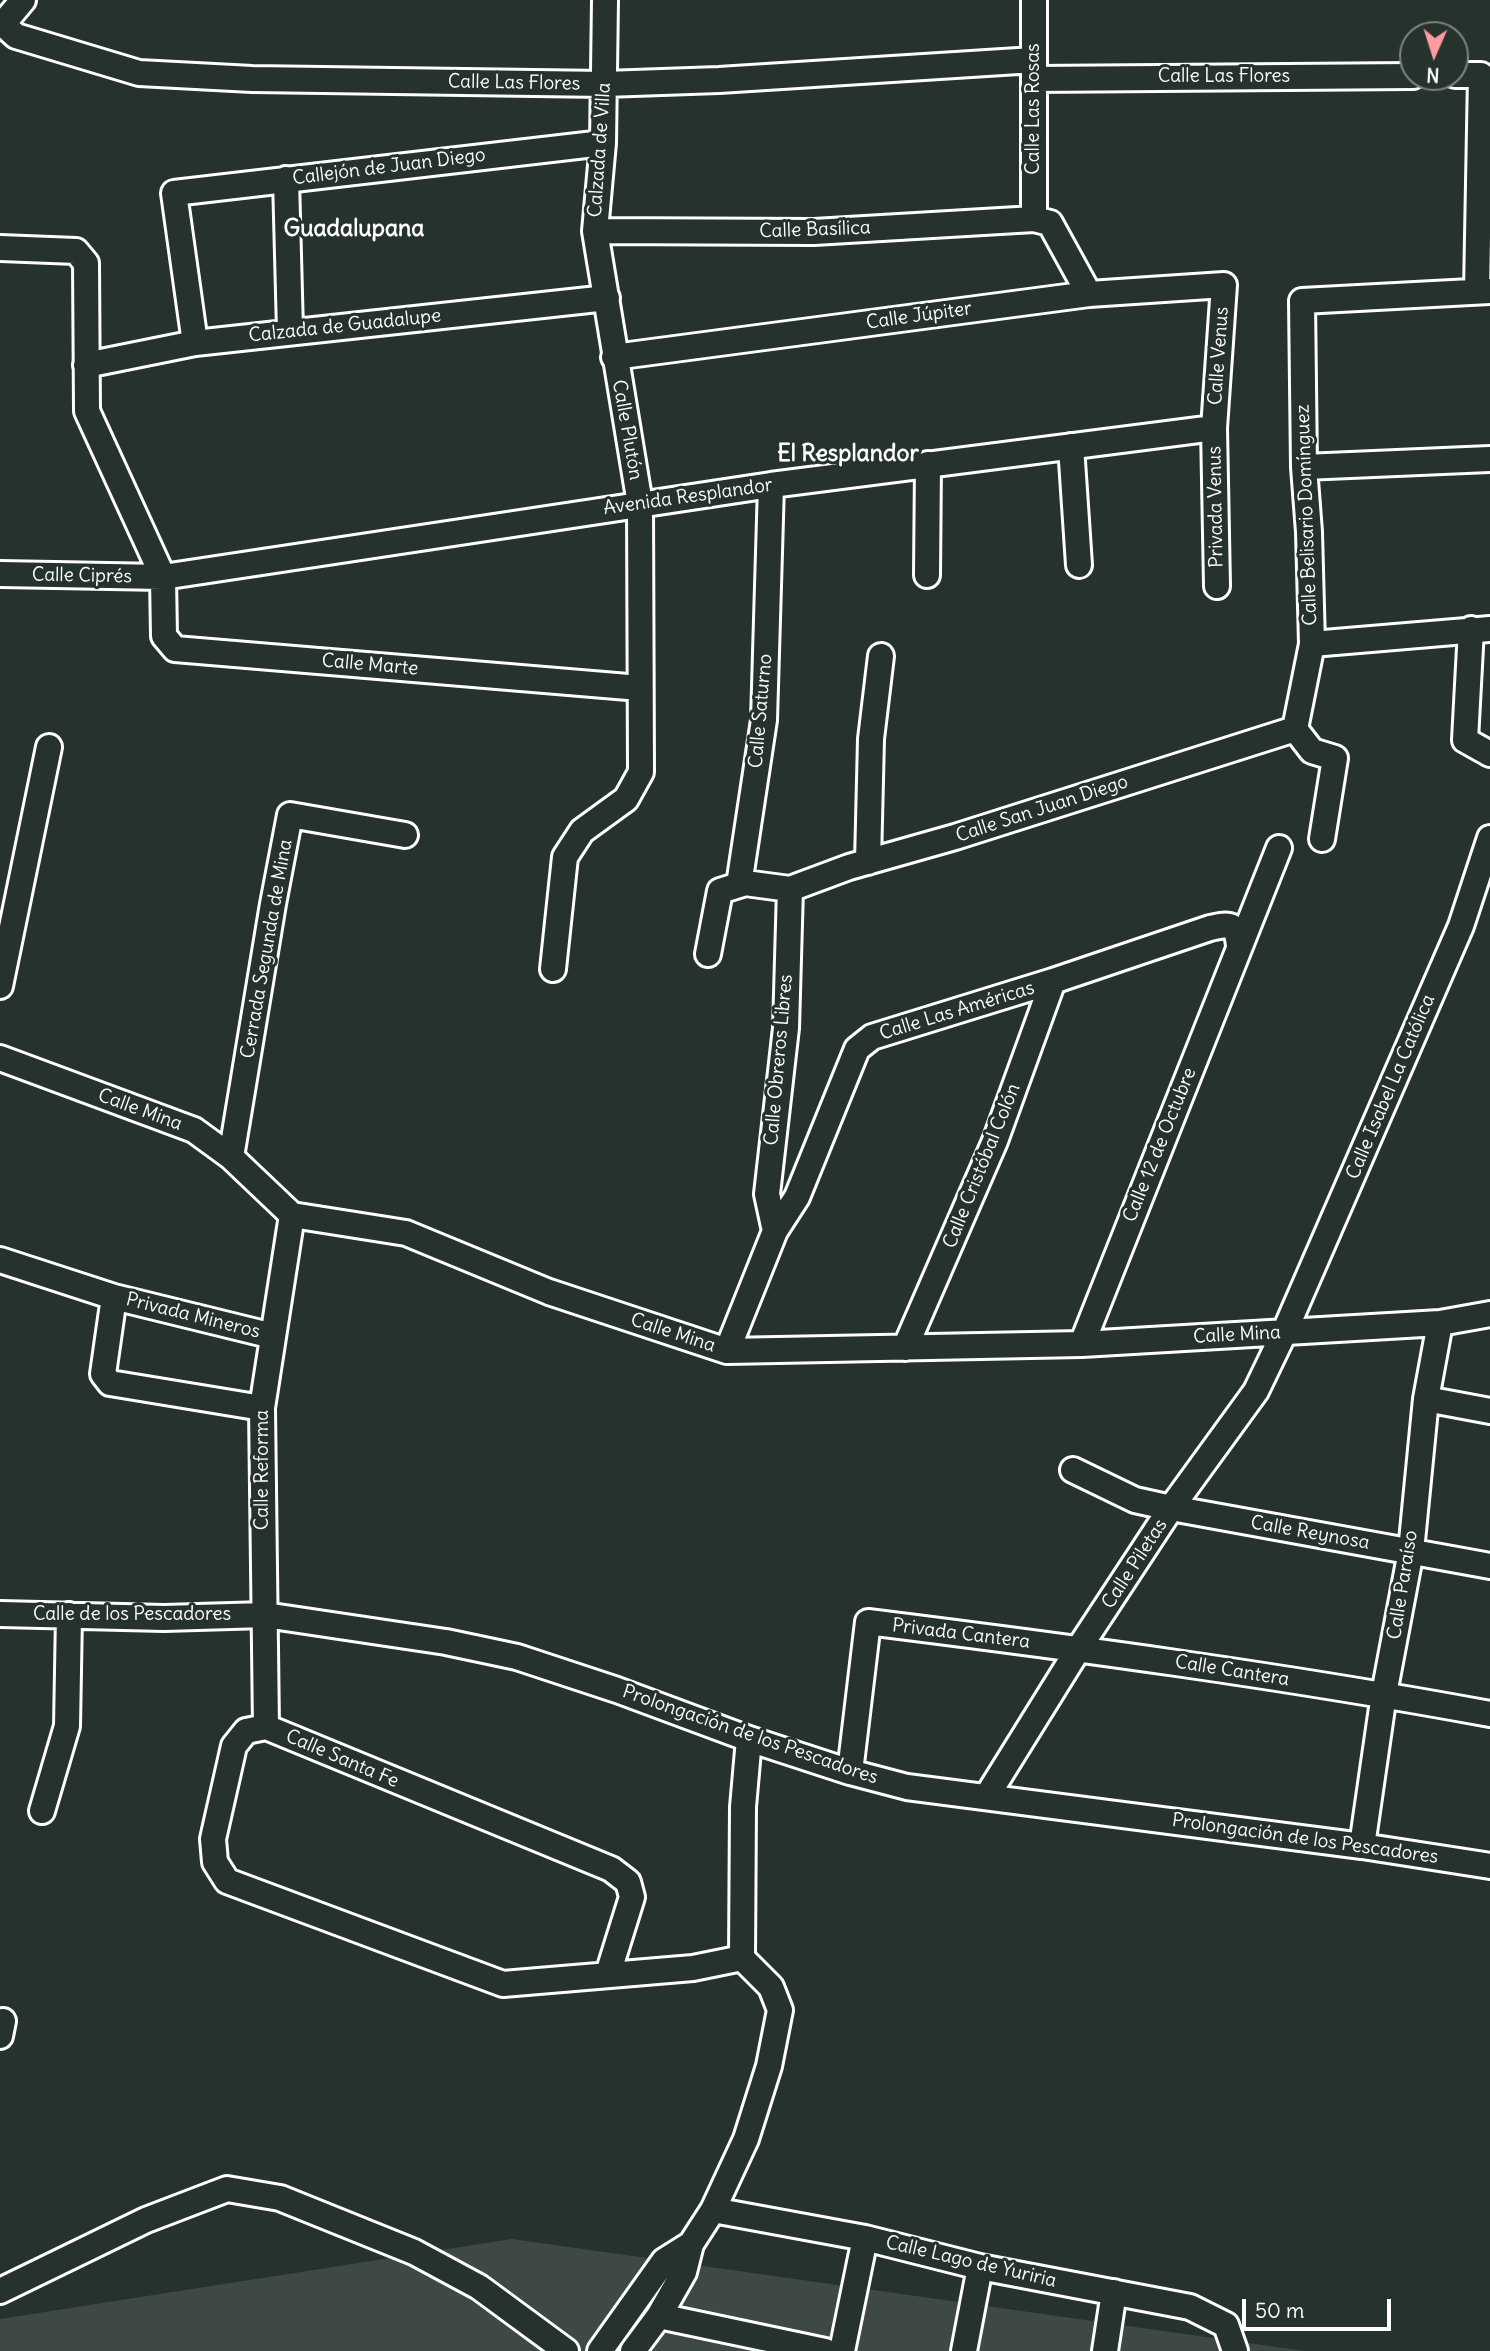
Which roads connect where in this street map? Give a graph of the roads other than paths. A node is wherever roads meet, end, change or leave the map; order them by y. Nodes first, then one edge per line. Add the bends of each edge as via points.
1 (23, 0) edge
2 (605, 0) edge
3 (1034, 0) edge
4 (1034, 69) junction
5 (1469, 75) edge
6 (1399, 76) edge
7 (605, 84) junction
8 (603, 142) junction
9 (286, 179) junction
10 (1034, 219) junction
11 (595, 231) junction
12 (0, 248) edge
13 (1224, 285) joint
14 (1483, 291) edge
15 (1088, 294) junction
16 (607, 298) junction
17 (290, 331) junction
18 (195, 342) junction
19 (614, 356) junction
20 (86, 365) junction
21 (1214, 428) junction
22 (1071, 446) junction
23 (1490, 459) edge
24 (928, 464) junction
25 (1304, 467) junction
26 (771, 485) junction
27 (640, 504) junction
28 (1079, 565) dead end
29 (0, 574) edge
30 (928, 575) dead end
31 (163, 577) junction
32 (1217, 586) dead end
33 (1480, 629) edge
34 (1311, 644) junction
35 (881, 656) dead end
36 (640, 688) junction
37 (1295, 729) junction
38 (49, 747) dead end
39 (1490, 754) edge
40 (405, 835) dead end
41 (1490, 838) edge
42 (1322, 839) dead end
43 (1279, 848) dead end
44 (868, 862) junction
45 (739, 885) junction
46 (790, 889) junction
47 (1239, 947) junction
48 (708, 954) dead end
49 (553, 969) dead end
50 (1054, 981) junction
51 (0, 986) edge
52 (0, 1058) edge
53 (231, 1157) junction
54 (292, 1215) junction
55 (775, 1231) junction
56 (0, 1260) edge
57 (114, 1297) junction
58 (1490, 1313) edge
59 (1440, 1323) junction
60 (1284, 1333) junction
61 (272, 1336) junction
62 (1082, 1344) junction
63 (905, 1348) junction
64 (727, 1351) junction
65 (1426, 1399) junction
66 (262, 1408) junction
67 (1490, 1411) edge
68 (1073, 1470) dead end
69 (1171, 1508) junction
70 (1411, 1551) junction
71 (1490, 1566) edge
72 (0, 1614) edge
73 (69, 1615) junction
74 (265, 1615) junction
75 (1079, 1648) junction
76 (1384, 1694) junction
77 (1490, 1714) edge
78 (266, 1727) junction
79 (749, 1739) junction
80 (850, 1772) junction
81 (987, 1796) junction
82 (42, 1811) dead end
83 (1362, 1846) junction
84 (1490, 1866) edge
85 (742, 1958) junction
86 (608, 1974) junction
87 (713, 2210) junction
88 (865, 2238) junction
89 (691, 2244) junction
90 (980, 2267) junction
91 (0, 2291) edge
92 (1114, 2292) junction
93 (659, 2316) junction
94 (566, 2351) edge
95 (600, 2351) edge
96 (633, 2351) edge
97 (825, 2351) edge
98 (842, 2351) edge
99 (964, 2351) edge
100 (1105, 2351) edge
101 (1236, 2351) edge

1 - 7 street, Calle Las Flores via 3,24 16,36 139,73
2 - 7 street, Calzada de Villa
3 - 4 street, Calle Las Rosas
4 - 6 street, Calle Las Flores
4 - 7 street, Calle Las Flores
4 - 10 street, Calle Las Rosas
5 - 14 street via 1481,75
7 - 8 street, Calzada de Villa
8 - 9 street, Callejón de Juan Diego
8 - 11 street, Calzada de Villa
9 - 17 street
9 - 18 street, Callejón de Juan Diego via 174,193
10 - 11 street, Calle Basílica via 814,232
10 - 15 street via 1051,223
11 - 16 street, Calzada de Villa
12 - 20 street via 76,251 86,262
13 - 15 street, Calle Júpiter
13 - 21 street, Calle Venus
14 - 25 street, Calle Belisario Domínguez via 1302,301
15 - 19 street, Calle Júpiter
16 - 17 street, Calzada de Guadalupe
16 - 19 street, Calle Plutón
17 - 18 street, Calzada de Guadalupe
18 - 20 street, Calzada de Guadalupe
19 - 27 street, Calle Plutón
20 - 31 street via 87,411
21 - 22 street, Avenida Resplandor
21 - 32 street, Privada Venus
22 - 24 street, Avenida Resplandor
22 - 28 street
23 - 25 street
24 - 26 street, Avenida Resplandor
24 - 30 street
25 - 34 street, Calle Belisario Domínguez
26 - 27 street, Avenida Resplandor
26 - 45 street, Calle Saturno via 764,720
27 - 31 street, Avenida Resplandor
27 - 36 street, Calle Plutón
29 - 31 street, Calle Ciprés
31 - 36 street, Calle Marte via 164,635 175,649
33 - 34 street
33 - 39 street via 1465,740
34 - 37 street, Calle Belisario Domínguez
35 - 44 street via 871,739
36 - 49 street via 641,772 626,799 582,831 565,857
37 - 42 street via 1312,751 1335,758
37 - 44 street, Calle San Juan Diego
38 - 51 street
40 - 53 street, Cerrada Segunda de Mina via 290,815
41 - 60 street, Calle Isabel La Católica via 1461,926
43 - 47 street, Calle 12 de Octubre
44 - 46 street, Calle San Juan Diego
45 - 46 street
45 - 48 street via 720,891
46 - 55 street, Calle Obreros Libres via 786,1028 767,1194
47 - 50 street, Calle Las Américas via 1234,928 1220,925
47 - 62 street, Calle 12 de Octubre
50 - 55 street, Calle Las Américas via 872,1037 857,1049 797,1197
50 - 63 street, Calle Cristóbal Colón via 995,1141
52 - 53 street, Calle Mina via 194,1130
53 - 54 street, Calle Mina
54 - 61 street, Calle Reforma
54 - 64 street, Calle Mina via 406,1233 548,1292
55 - 64 street, Calle Las Américas
56 - 57 street, Privada Mineros
57 - 61 street, Privada Mineros
57 - 66 street via 103,1374 110,1382
58 - 59 street, Calle Mina
59 - 60 street, Calle Mina
59 - 65 street, Calle Paraíso
60 - 62 street, Calle Mina
60 - 69 street, Calle Piletas via 1256,1391
61 - 66 street, Calle Reforma
62 - 63 street, Calle Mina
63 - 64 street, Calle Mina
65 - 67 street
65 - 70 street, Calle Paraíso
66 - 74 street, Calle Reforma
68 - 69 street, Calle Reynosa via 1135,1500
69 - 70 street, Calle Reynosa
69 - 75 street, Calle Piletas
70 - 71 street, Calle Reynosa
70 - 76 street, Calle Paraíso
72 - 73 street, Calle de los Pescadores
73 - 74 street, Calle de los Pescadores
73 - 82 street via 67,1726
74 - 78 street, Calle Reforma
74 - 79 street, Prolongación de los Pescadores via 517,1657
75 - 76 street, Calle Cantera
75 - 80 street, Privada Cantera via 868,1622
75 - 81 street, Calle Piletas
76 - 77 street
76 - 83 street, Calle Paraíso
78 - 86 street, Calle Santa Fe via 611,1869 628,1882 632,1897
78 - 86 street, Calle Santa Fe via 246,1731 234,1746 214,1839 215,1862 227,1881 503,1984
79 - 80 street, Prolongación de los Pescadores
79 - 85 street via 743,1807
80 - 81 street, Prolongación de los Pescadores via 907,1787
81 - 83 street, Prolongación de los Pescadores
83 - 84 street, Prolongación de los Pescadores
85 - 86 street, Calle Santa Fe via 693,1968
85 - 87 street via 771,1987 780,2010 769,2066 746,2139
87 - 88 street, Calle Lago de Yuriria
87 - 89 street
88 - 90 street, Calle Lago de Yuriria
88 - 98 street
89 - 93 street via 684,2272
89 - 95 street via 664,2261
90 - 92 street, Calle Lago de Yuriria
90 - 99 street
91 - 94 street via 146,2220 227,2189 280,2198 414,2252 479,2287
92 - 100 street
92 - 101 street, Calle Lago de Yuriria via 1190,2307 1226,2325
93 - 96 street
93 - 97 street

